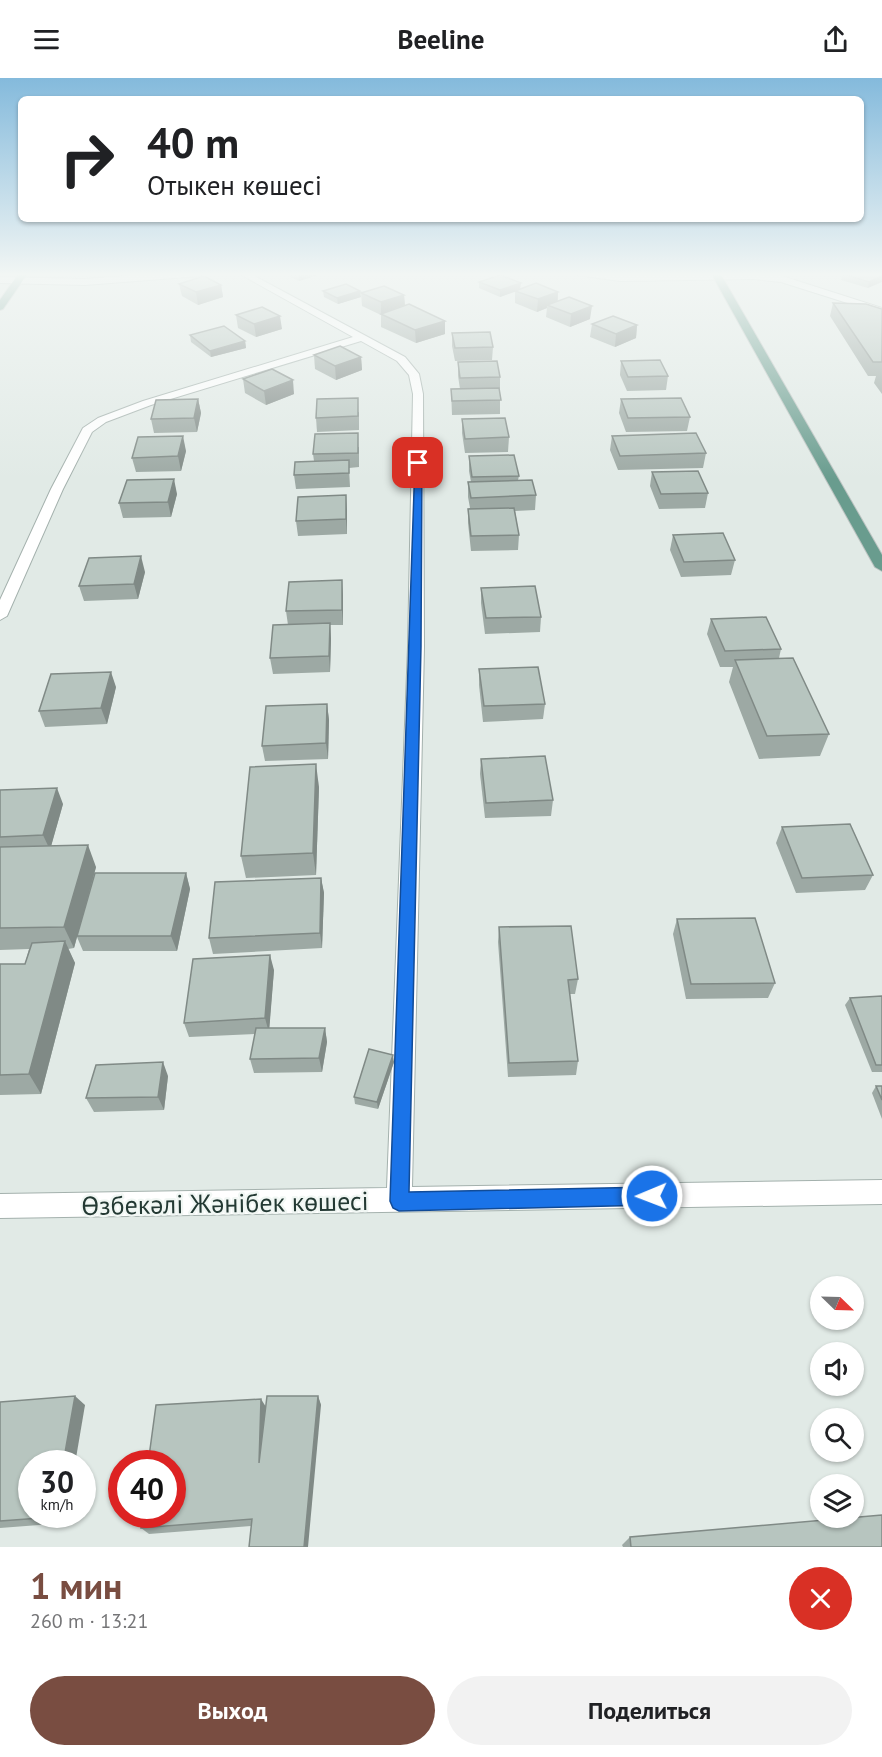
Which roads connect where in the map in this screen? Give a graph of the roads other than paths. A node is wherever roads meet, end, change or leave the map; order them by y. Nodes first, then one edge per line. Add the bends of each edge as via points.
1 (350, 342) edge
2 (367, 342) edge
3 (754, 342) edge
4 (882, 567) edge
5 (0, 616) edge
6 (882, 1192) edge
7 (399, 1201) junction
8 (0, 1206) edge

1 - 5 street via 129,410 87,430
2 - 7 street via 407,364 414,374 418,394 416,646
3 - 4 main road
6 - 7 street, Өзбекәлі Жәнібек көшесі
7 - 8 street, Өзбекәлі Жәнібек көшесі

